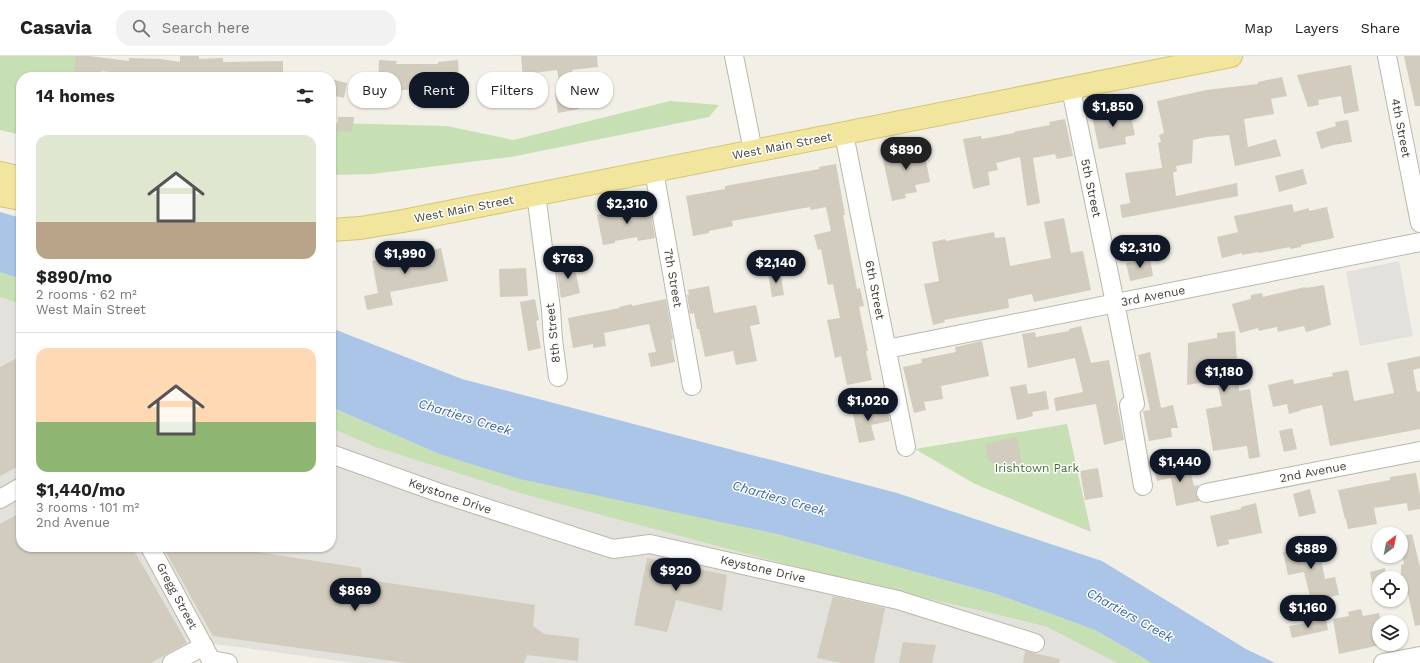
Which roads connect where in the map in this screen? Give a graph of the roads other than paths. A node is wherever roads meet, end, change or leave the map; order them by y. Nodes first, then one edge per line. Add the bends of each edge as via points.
1 (734, 56) edge
2 (1231, 56) edge
3 (1387, 56) edge
4 (1071, 88) junction
5 (844, 134) junction
6 (753, 151) junction
7 (654, 171) junction
8 (0, 173) edge
9 (16, 177) edge
10 (536, 194) junction
11 (0, 195) edge
12 (16, 198) edge
13 (1420, 223) edge
14 (336, 230) edge
15 (1420, 242) edge
16 (1115, 303) junction
17 (887, 349) junction
18 (558, 377) dead end
19 (692, 386) dead end
20 (906, 447) dead end
21 (1420, 451) edge
22 (336, 456) edge
23 (1143, 486) dead end
24 (16, 490) edge
25 (1206, 493) dead end
26 (0, 499) edge
27 (153, 552) edge
28 (1035, 643) dead end
29 (204, 646) junction
30 (1420, 656) edge
31 (172, 663) edge
32 (228, 663) edge
33 (1383, 663) edge

1 - 6 street
2 - 4 main road, West Main Street
3 - 13 street, 4th Street
4 - 5 main road, West Main Street
4 - 16 street, 5th Street
5 - 6 main road, West Main Street
5 - 17 street, 6th Street
6 - 7 main road, West Main Street
7 - 10 main road, West Main Street
7 - 19 street, 7th Street
8 - 9 main road
10 - 14 main road, West Main Street via 404,221
10 - 18 street, 8th Street
11 - 12 main road
15 - 16 street, 3rd Avenue
16 - 17 street, 3rd Avenue
16 - 23 street, 5th Street
17 - 20 street, 6th Street
21 - 25 street, 2nd Avenue
22 - 28 street, Keystone Drive via 430,490 613,549 650,544 898,600
24 - 26 street
27 - 29 street, Gregg Street
29 - 31 street
29 - 32 street, Gregg Street via 211,660
30 - 33 street

